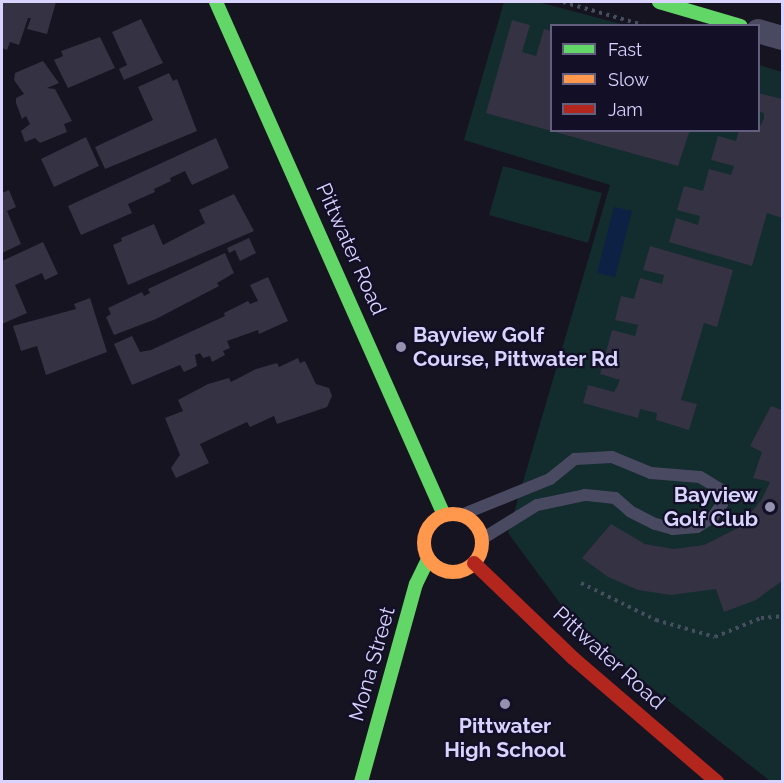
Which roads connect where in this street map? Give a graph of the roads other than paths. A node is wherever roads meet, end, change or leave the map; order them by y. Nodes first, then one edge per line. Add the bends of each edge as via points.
1 (216, 2) edge
2 (659, 2) edge
3 (734, 24) edge
4 (760, 31) edge
5 (783, 38) edge
6 (444, 515) junction
7 (461, 515) junction
8 (482, 539) junction
9 (428, 559) junction
10 (474, 563) junction
11 (361, 782) edge
12 (717, 782) edge

1 - 6 main road, Pittwater Road
2 - 3 main road
4 - 5 street
6 - 7 main road
6 - 9 main road via 426,533
7 - 8 main road via 471,520
7 - 8 lane via 550,478 575,459 612,457 651,473 700,477 722,490 722,504 713,517 697,527 673,529 655,524 615,498 585,495 537,505
8 - 10 main road
9 - 10 main road via 450,572 463,571
9 - 11 main road, Mona Street via 416,584
10 - 12 main road, Pittwater Road via 573,658

